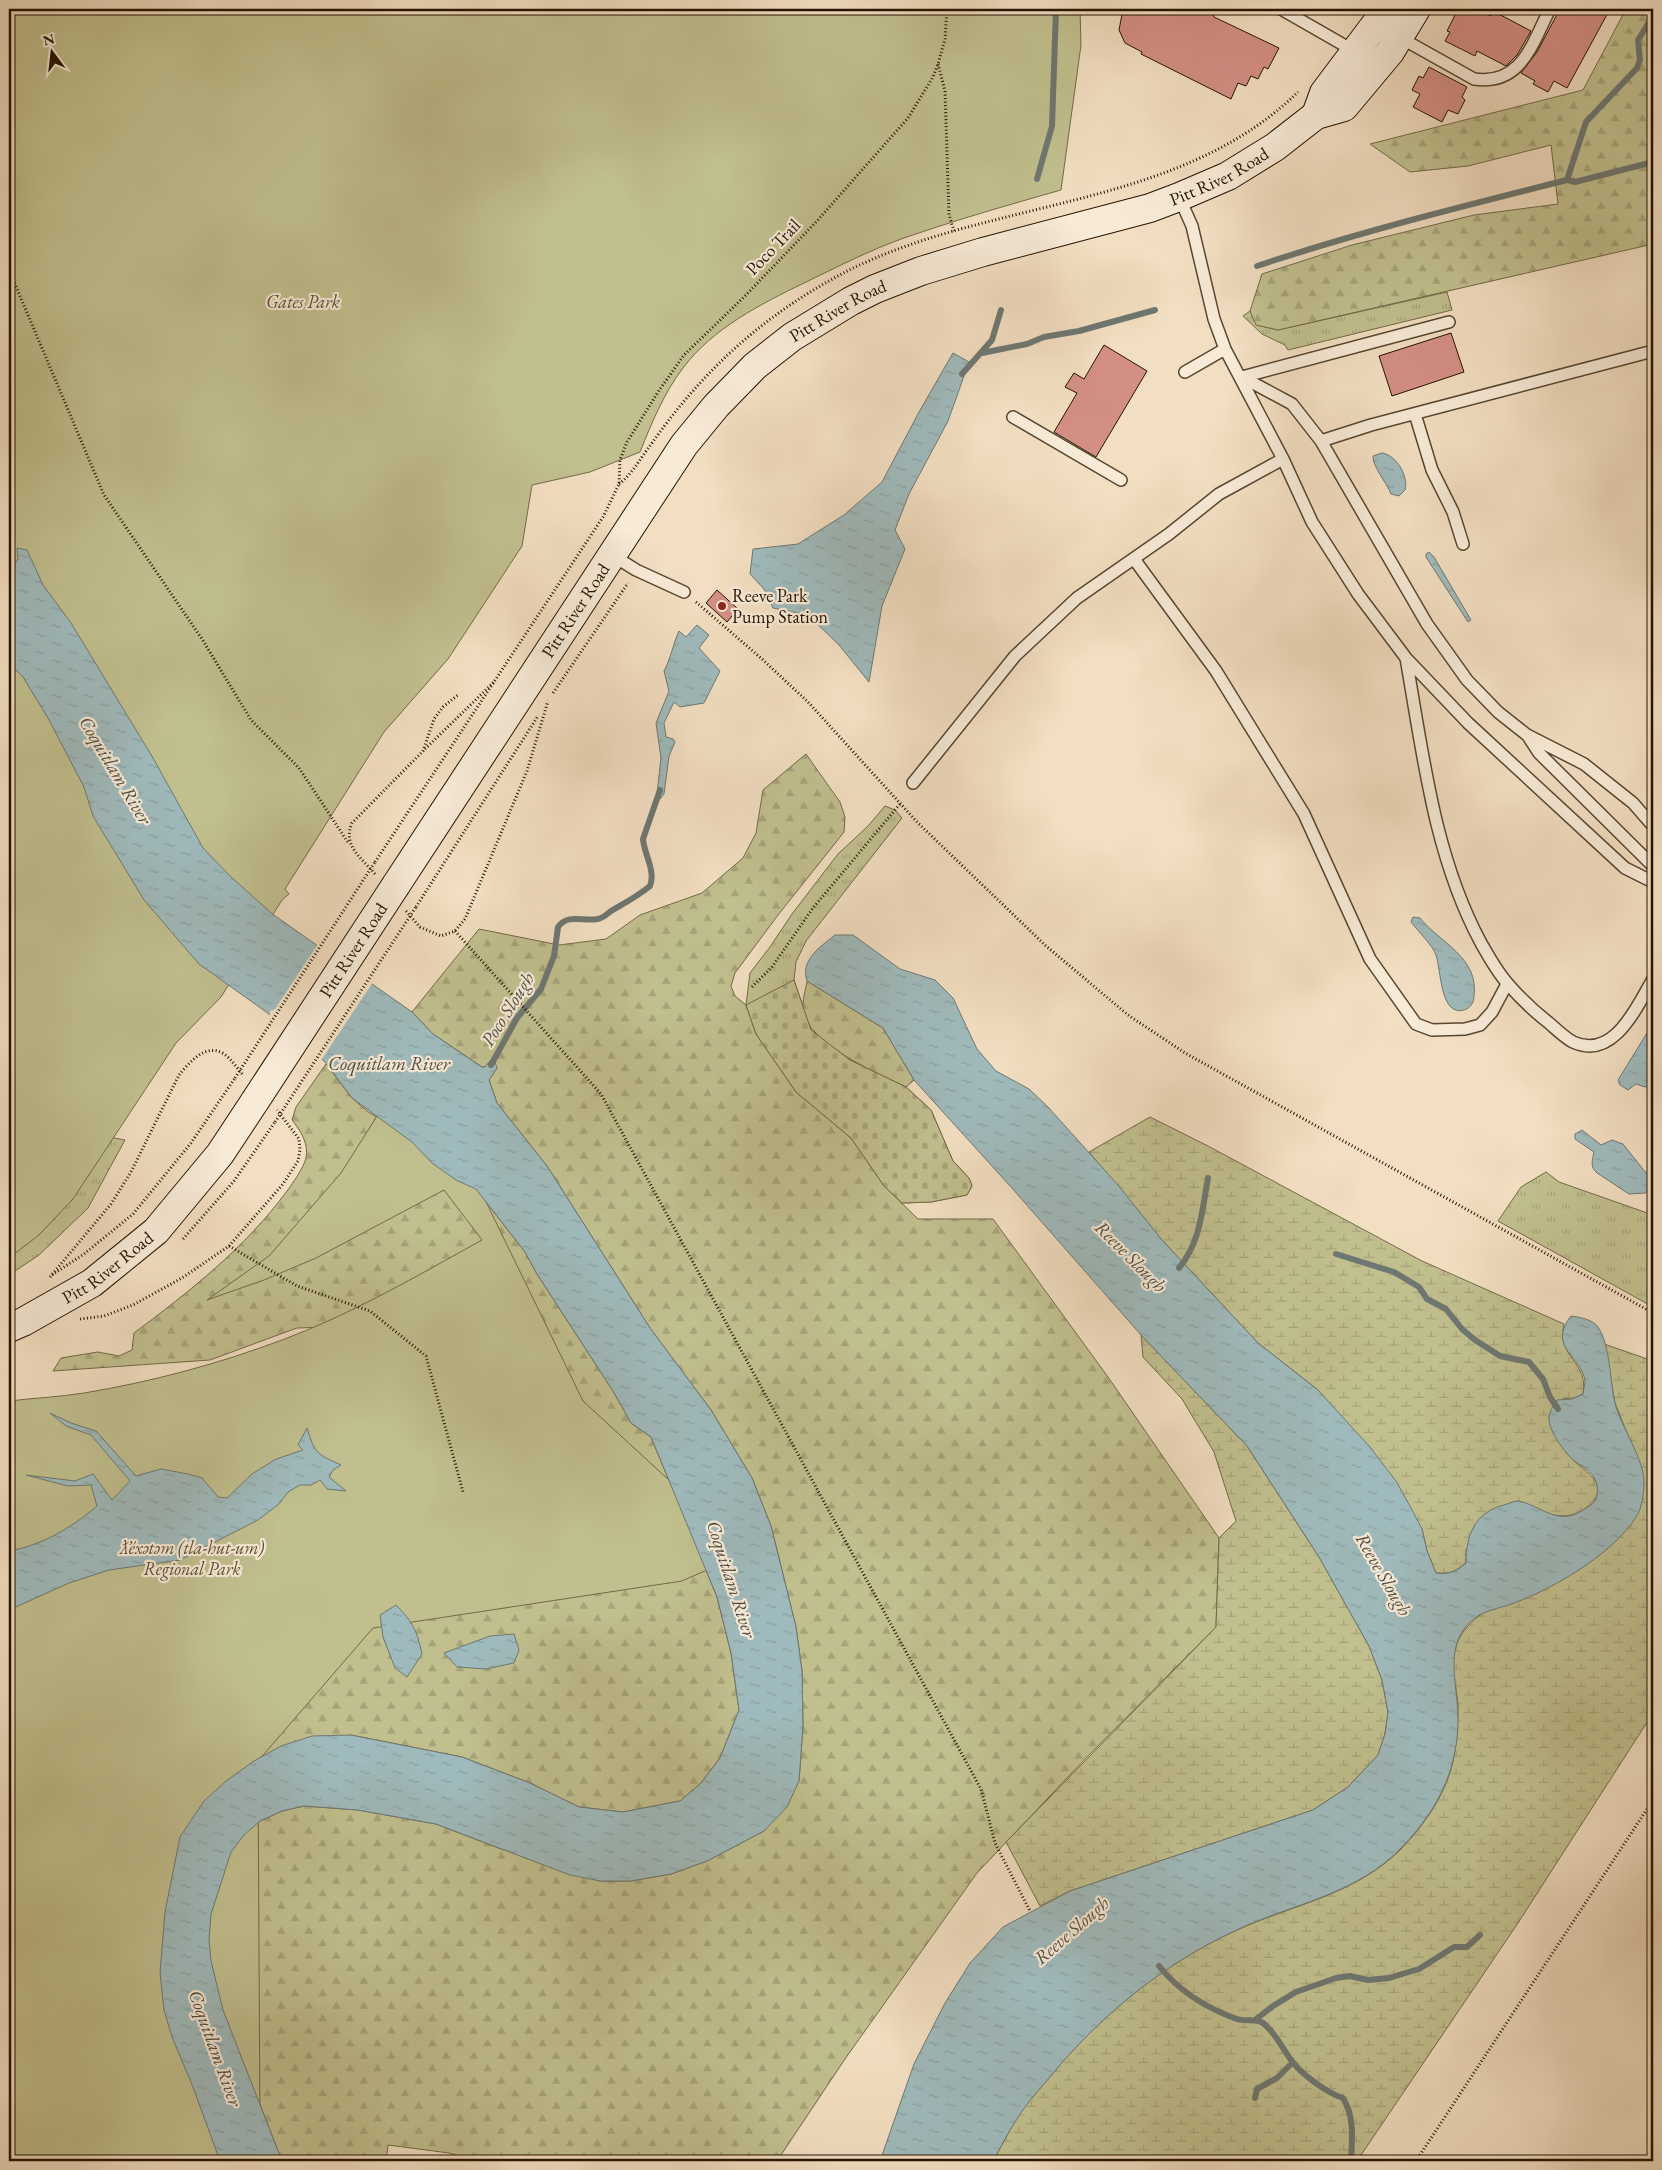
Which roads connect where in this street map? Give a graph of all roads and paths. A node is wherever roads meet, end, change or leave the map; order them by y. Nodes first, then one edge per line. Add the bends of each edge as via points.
1 (948, 9) edge
2 (1281, 9) edge
3 (1387, 9) edge
4 (1416, 9) edge
5 (1550, 9) edge
6 (1399, 37) junction
7 (1356, 52) junction
8 (938, 64) junction
9 (1316, 115) junction
10 (1178, 197) junction
11 (954, 231) dead end
12 (9, 270) edge
13 (1449, 322) dead end
14 (1225, 349) junction
15 (1653, 351) edge
16 (1185, 372) dead end
17 (1242, 377) junction
18 (1415, 414) junction
19 (1013, 417) dead end
20 (1321, 441) junction
21 (1283, 459) junction
22 (1121, 480) dead end
23 (1463, 544) dead end
24 (612, 555) junction
25 (1134, 559) junction
26 (636, 570) junction
27 (684, 592) joint
28 (1406, 658) junction
29 (498, 678) junction
30 (1527, 735) junction
31 (423, 751) dead end
32 (913, 783) dead end
33 (900, 804) junction
34 (1653, 826) edge
35 (350, 846) dead end
36 (1653, 866) edge
37 (1653, 882) edge
38 (455, 931) dead end
39 (1653, 979) edge
40 (1507, 984) junction
41 (752, 987) dead end
42 (275, 1122) dead end
43 (229, 1246) dead end
44 (50, 1276) dead end
45 (1653, 1313) edge
46 (9, 1328) edge
47 (463, 1492) dead end
48 (1653, 1800) edge
49 (1030, 1911) dead end
50 (1416, 2161) edge

1 - 8 path, Poco Trail via 945,40
2 - 7 lane
3 - 7 main road
4 - 6 main road, Pitt River Road
5 - 6 lane via 1523,61 1512,72 1488,81 1474,79
6 - 9 main road, Pitt River Road via 1344,107
7 - 9 main road via 1324,93
8 - 11 path via 945,92 949,215
8 - 29 path, Poco Trail via 908,118 817,221 673,369 627,442 620,460 619,484 603,517
9 - 10 main road, Pitt River Road via 1275,147 1228,176
10 - 14 lane via 1192,226 1214,320
10 - 24 main road, Pitt River Road via 1150,208 921,271 875,289 831,312 773,352 716,406 684,445
12 - 35 path via 104,495 202,639 251,720 299,768
13 - 17 lane
14 - 16 lane
14 - 17 lane
15 - 18 lane
17 - 20 lane via 1292,404
17 - 21 lane
18 - 20 lane
18 - 23 lane via 1432,470 1453,512
19 - 22 lane
20 - 30 lane via 1427,624 1467,680 1498,712
21 - 25 lane via 1219,494
21 - 28 lane via 1312,522 1358,594
24 - 26 lane
24 - 46 main road, Pitt River Road, bridge via 220,1154 156,1230 92,1283
25 - 32 lane via 1078,598 1015,656
25 - 40 lane via 1216,671 1304,814 1370,958 1416,1024 1432,1030 1480,1025 1492,1012
26 - 27 lane
26 - 42 path, bridge via 546,703
27 - 33 path via 808,702
28 - 37 lane via 1468,723 1625,868
28 - 40 lane via 1444,854 1467,916
29 - 31 path
29 - 44 path, bridge via 191,1143 133,1214 84,1254
30 - 34 lane via 1584,764 1633,802
30 - 36 lane via 1539,753
33 - 41 path via 813,908 772,967
33 - 45 path via 986,890 1128,1016 1184,1052
38 - 49 path via 601,1094 981,1789 994,1843
39 - 40 lane via 1630,1019 1611,1039 1595,1046 1573,1042
43 - 47 path via 297,1286 370,1311 426,1356
48 - 50 path

